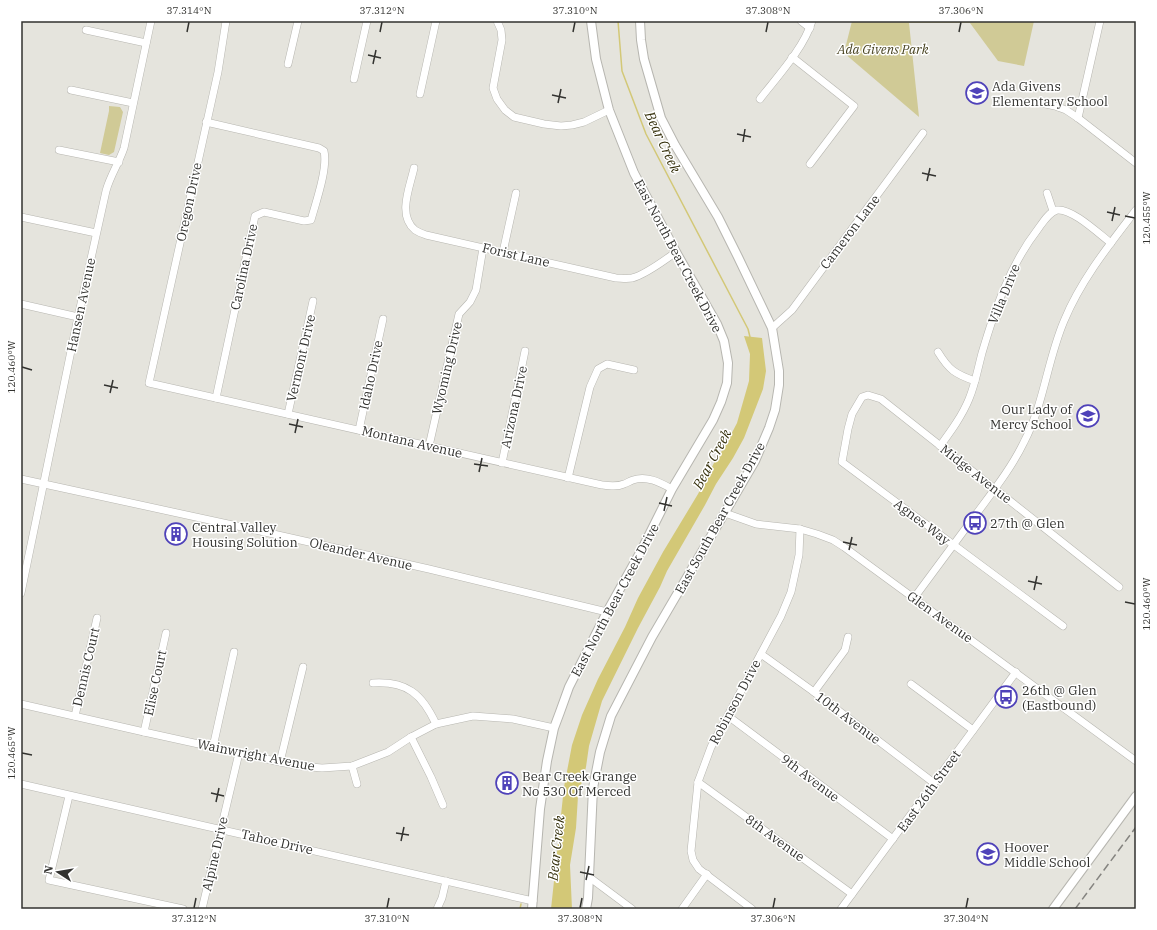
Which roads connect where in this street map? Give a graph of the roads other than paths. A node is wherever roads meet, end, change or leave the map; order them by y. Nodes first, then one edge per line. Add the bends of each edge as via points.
1 (151, 21) edge
2 (226, 21) edge
3 (298, 21) edge
4 (367, 21) edge
5 (436, 21) edge
6 (498, 21) edge
7 (591, 21) edge
8 (640, 21) edge
9 (801, 21) edge
10 (1100, 21) edge
11 (811, 24) edge
12 (86, 30) dead end
13 (146, 43) junction
14 (792, 57) junction
15 (288, 64) dead end
16 (354, 79) dead end
17 (71, 90) dead end
18 (420, 94) dead end
19 (760, 99) dead end
20 (1036, 102) dead end
21 (133, 103) junction
22 (610, 110) junction
23 (1078, 118) junction
24 (206, 122) junction
25 (923, 133) dead end
26 (59, 150) dead end
27 (119, 162) junction
28 (1136, 163) edge
29 (810, 164) dead end
30 (414, 168) dead end
31 (516, 193) dead end
32 (1047, 193) dead end
33 (1136, 210) edge
34 (1053, 211) junction
35 (21, 217) edge
36 (96, 233) junction
37 (1111, 243) junction
38 (483, 248) junction
39 (503, 252) junction
40 (676, 252) junction
41 (313, 301) dead end
42 (21, 304) edge
43 (78, 317) junction
44 (383, 319) dead end
45 (772, 328) junction
46 (525, 351) dead end
47 (938, 352) dead end
48 (634, 370) dead end
49 (975, 381) junction
50 (149, 384) joint
51 (868, 395) joint
52 (216, 398) junction
53 (288, 414) junction
54 (359, 430) junction
55 (429, 446) junction
56 (940, 446) junction
57 (502, 463) junction
58 (568, 478) junction
59 (21, 479) edge
60 (44, 484) junction
61 (672, 489) junction
62 (994, 489) junction
63 (725, 513) junction
64 (800, 529) junction
65 (953, 545) junction
66 (1119, 587) dead end
67 (21, 593) edge
68 (914, 598) junction
69 (607, 612) junction
70 (97, 618) dead end
71 (1063, 626) dead end
72 (166, 634) dead end
73 (848, 637) dead end
74 (234, 652) dead end
75 (761, 654) junction
76 (303, 667) dead end
77 (1016, 672) junction
78 (373, 683) dead end
79 (911, 684) dead end
80 (814, 692) junction
81 (21, 704) edge
82 (75, 716) junction
83 (728, 716) junction
84 (436, 724) junction
85 (554, 728) junction
86 (973, 730) junction
87 (144, 732) junction
88 (411, 737) junction
89 (213, 747) junction
90 (239, 753) junction
91 (1136, 761) edge
92 (280, 762) junction
93 (352, 766) junction
94 (698, 782) junction
95 (934, 783) junction
96 (21, 784) edge
97 (357, 784) dead end
98 (68, 796) junction
99 (1136, 796) edge
100 (443, 805) dead end
101 (221, 830) junction
102 (893, 839) junction
103 (707, 874) junction
104 (589, 876) junction
105 (446, 881) junction
106 (852, 894) junction
107 (533, 905) edge
108 (183, 909) edge
109 (202, 909) edge
110 (437, 909) edge
111 (586, 909) edge
112 (632, 909) edge
113 (682, 909) edge
114 (752, 909) edge
115 (841, 909) edge
116 (1053, 909) edge

1 - 13 street, Hansen Avenue
2 - 24 street, Oregon Drive via 222,52
3 - 15 street
4 - 16 street
5 - 18 street
6 - 22 street via 502,40 493,88 505,110 514,117 561,126 584,122
7 - 22 street, East North Bear Creek Drive via 596,59
8 - 45 street, East South Bear Creek Drive via 644,59 661,118 718,217
9 - 11 street
10 - 23 street
11 - 14 street via 803,43
12 - 13 street
13 - 21 street, Hansen Avenue
14 - 19 street
14 - 29 street via 854,106
17 - 21 street
20 - 23 street via 1060,107
21 - 27 street, Hansen Avenue
22 - 40 street, East North Bear Creek Drive via 634,173
23 - 28 street
24 - 50 street, Oregon Drive
24 - 52 street, Carolina Drive via 319,148 324,151 326,159 311,220 304,221 264,212 255,216
25 - 45 street, Cameron Lane via 792,310
26 - 27 street
27 - 36 street, Hansen Avenue via 108,185
30 - 38 street, Forist Lane via 405,210 409,223 426,235
31 - 39 street
32 - 34 street
33 - 37 street
34 - 37 street via 1074,214
34 - 49 street, Villa Drive via 1017,260 1004,288 992,319
35 - 36 street
36 - 43 street, Hansen Avenue
37 - 62 street via 1070,308 1056,342 1033,425 1014,461
38 - 39 street, Forist Lane
38 - 55 street, Wyoming Drive via 476,290 470,302 459,314
39 - 40 street, Forist Lane via 626,279 642,274
40 - 61 street, East North Bear Creek Drive via 717,324 724,341 728,363 727,383 721,402
41 - 53 street, Vermont Drive
42 - 43 street
43 - 60 street, Hansen Avenue
44 - 54 street, Idaho Drive
45 - 63 street, East South Bear Creek Drive via 779,372 775,410 755,461
46 - 57 street, Arizona Drive
47 - 49 street via 952,370
48 - 58 street via 607,364 598,368 590,387
49 - 56 street, Villa Drive via 962,415
50 - 52 street, Montana Avenue
51 - 56 street, Midge Avenue via 881,399
51 - 65 street, Agnes Way via 862,397 852,414 842,462
52 - 53 street, Montana Avenue
53 - 54 street, Montana Avenue
54 - 55 street, Montana Avenue
55 - 57 street, Montana Avenue
56 - 62 street, Midge Avenue
57 - 58 street, Montana Avenue
58 - 61 street, Montana Avenue via 614,486 644,478
59 - 60 street, Oleander Avenue
60 - 67 street, Hansen Avenue
60 - 69 street, Oleander Avenue via 300,540
61 - 69 street, East North Bear Creek Drive
62 - 65 street
62 - 66 street, Midge Avenue
63 - 64 street, Glen Avenue via 756,524
63 - 104 street, East South Bear Creek Drive via 652,637 611,716 593,788
64 - 68 street, Glen Avenue via 833,540
64 - 75 street, Robinson Drive via 798,555 790,592 781,616
65 - 68 street
65 - 71 street, Agnes Way
68 - 77 street, Glen Avenue
69 - 85 street, East North Bear Creek Drive via 569,687
70 - 82 street, Dennis Court
72 - 87 street, Elise Court
73 - 80 street via 845,650
74 - 89 street
75 - 80 street, 10th Avenue
75 - 83 street, Robinson Drive
76 - 92 street
77 - 86 street, East 26th Street
77 - 91 street, Glen Avenue
78 - 84 street via 387,682 415,694 428,708
79 - 86 street
80 - 95 street, 10th Avenue
81 - 82 street, Wainwright Avenue
82 - 87 street, Wainwright Avenue
83 - 94 street, Robinson Drive via 711,747
83 - 102 street, 9th Avenue
84 - 85 street, Wainwright Avenue via 473,716 513,719
84 - 88 street, Wainwright Avenue
85 - 107 street, East North Bear Creek Drive via 540,809
86 - 95 street, East 26th Street
87 - 89 street, Wainwright Avenue
88 - 93 street, Wainwright Avenue via 388,752
88 - 100 street
89 - 90 street, Wainwright Avenue
90 - 92 street, Wainwright Avenue
90 - 101 street, Alpine Drive
92 - 93 street, Wainwright Avenue via 322,768
93 - 97 street
94 - 103 street, Robinson Drive via 690,852 699,869
94 - 106 street, 8th Avenue
95 - 102 street, East 26th Street
96 - 98 street, Tahoe Drive
98 - 101 street, Tahoe Drive
98 - 108 street via 49,880
99 - 116 street
101 - 105 street, Tahoe Drive
101 - 109 street, Alpine Drive
102 - 106 street, East 26th Street
103 - 113 street
103 - 114 street, Robinson Drive
104 - 111 street, East South Bear Creek Drive
104 - 112 street
105 - 107 street, Tahoe Drive
105 - 110 street
106 - 115 street, East 26th Street

